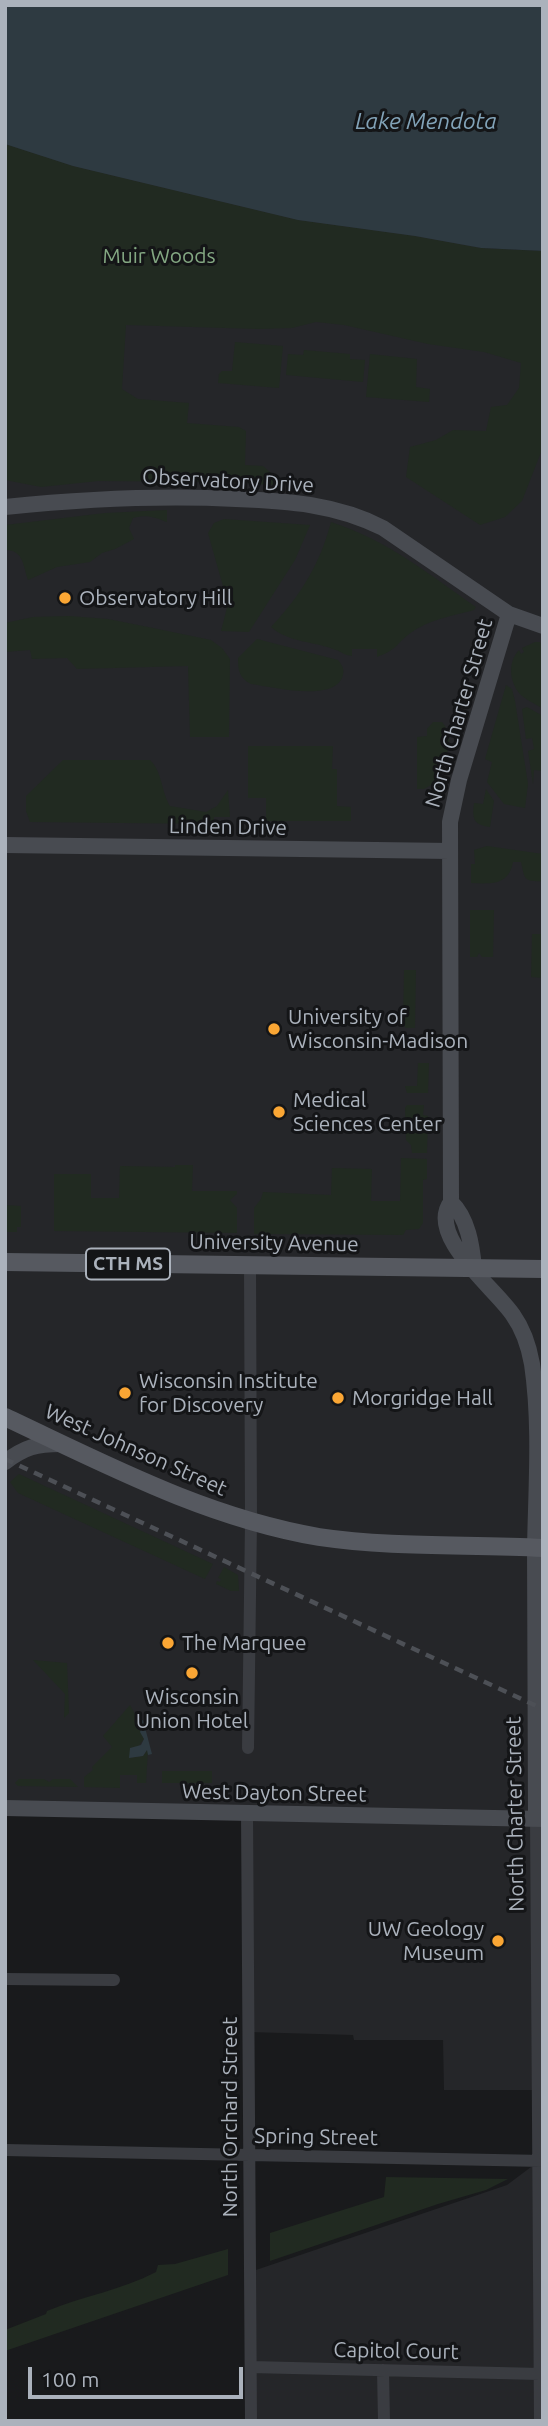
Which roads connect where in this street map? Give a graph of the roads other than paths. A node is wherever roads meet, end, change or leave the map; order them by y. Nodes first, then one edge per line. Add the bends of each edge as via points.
1 (5, 507) edge
2 (509, 614) junction
3 (543, 626) edge
4 (5, 845) edge
5 (450, 851) junction
6 (5, 1262) edge
7 (250, 1265) junction
8 (474, 1268) junction
9 (543, 1269) edge
10 (5, 1417) edge
11 (61, 1444) junction
12 (5, 1462) edge
13 (251, 1521) junction
14 (539, 1548) edge
15 (248, 1748) dead end
16 (5, 1808) edge
17 (247, 1813) junction
18 (539, 1819) edge
19 (5, 1979) edge
20 (114, 1980) dead end
21 (5, 2150) edge
22 (249, 2155) junction
23 (541, 2161) edge
24 (251, 2367) junction
25 (383, 2370) junction
26 (540, 2374) junction
27 (251, 2421) edge
28 (384, 2421) edge
29 (540, 2421) edge

1 - 2 street, Observatory Drive via 174,496 327,507 383,528
2 - 3 street, Observatory Drive
2 - 5 street, North Charter Street via 453,803
4 - 5 street, Linden Drive
5 - 8 street, North Charter Street via 451,1202 446,1213 447,1232
6 - 7 main road, University Avenue / CTH MS
7 - 8 main road, University Avenue / CTH MS
7 - 13 street
8 - 9 main road, University Avenue / CTH MS
8 - 14 street, North Charter Street via 516,1320 532,1362
10 - 11 main road, West Johnson Street
11 - 12 street via 25,1448
11 - 13 main road, West Johnson Street via 162,1491
13 - 14 main road, West Johnson Street via 355,1541
13 - 15 street
14 - 18 street, North Charter Street
16 - 17 street, West Dayton Street
17 - 18 street, West Dayton Street
17 - 22 street, North Orchard Street
18 - 23 street, North Charter Street
19 - 20 street
21 - 22 street, Spring Street
22 - 23 street, Spring Street
22 - 24 street, North Orchard Street
23 - 26 street, North Charter Street
24 - 25 street, Capitol Court
24 - 27 street, North Orchard Street
25 - 26 street, Capitol Court
25 - 28 street
26 - 29 street, North Charter Street

